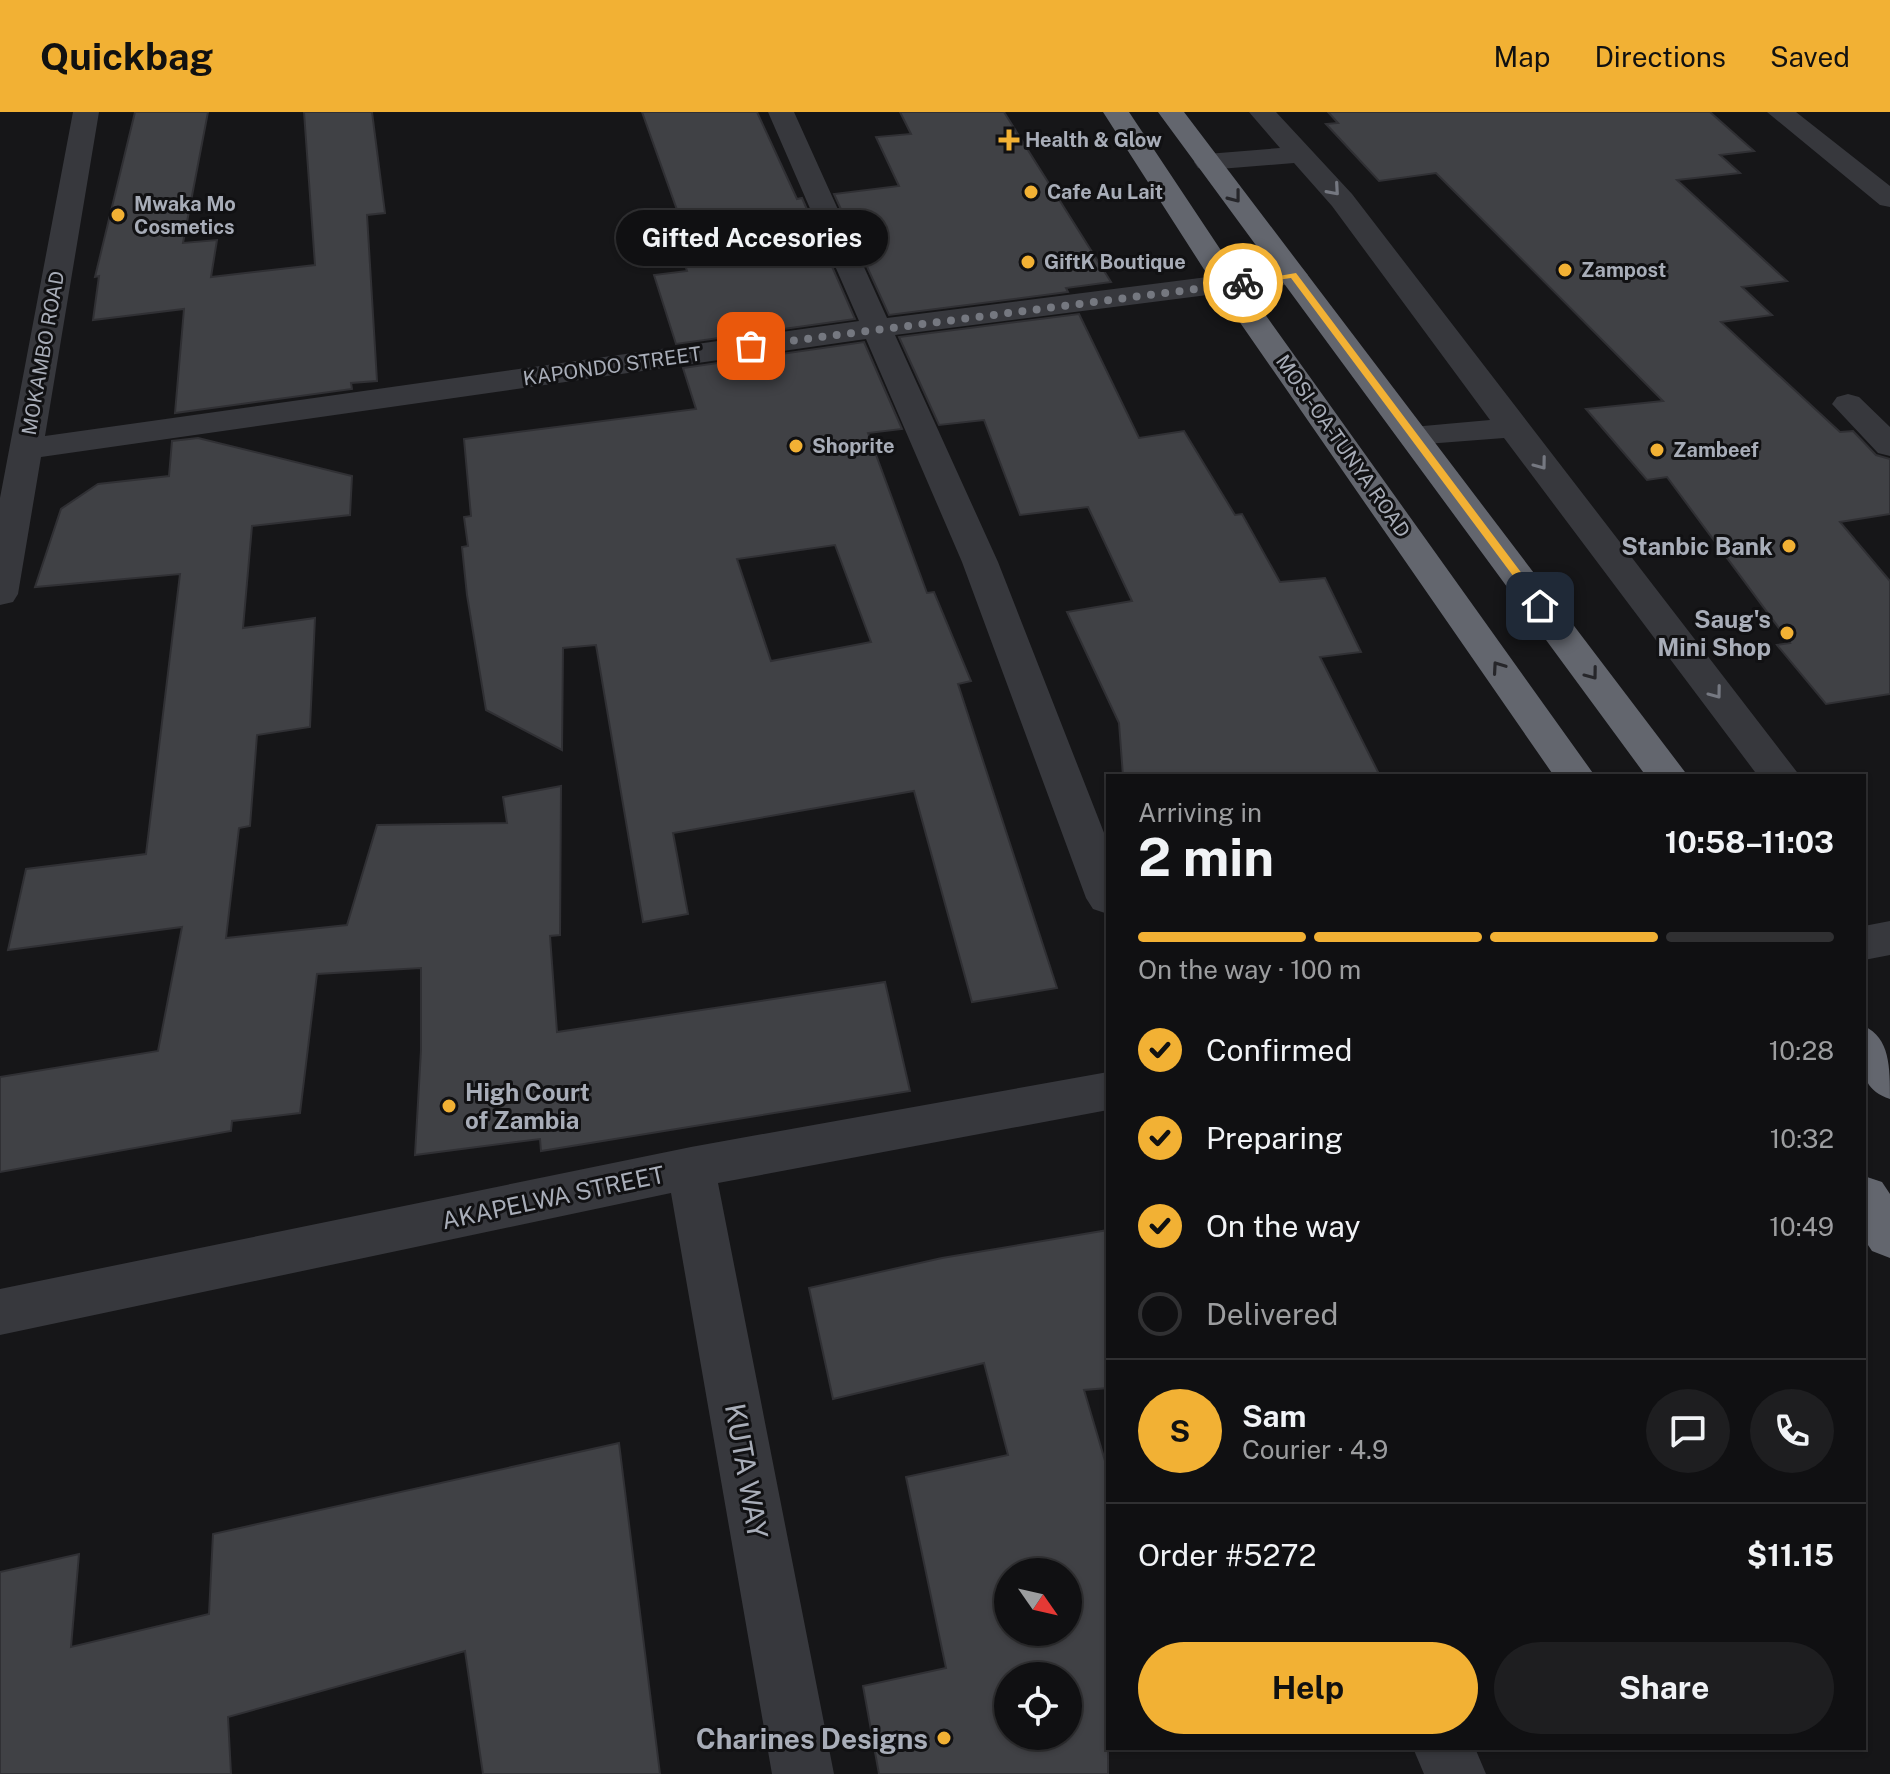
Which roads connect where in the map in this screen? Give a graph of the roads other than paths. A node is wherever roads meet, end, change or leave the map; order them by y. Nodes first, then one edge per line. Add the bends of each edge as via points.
1 (86, 112) edge
2 (781, 112) edge
3 (1116, 112) edge
4 (1171, 112) edge
5 (1262, 112) edge
6 (1780, 112) edge
7 (1302, 154) junction
8 (1207, 162) junction
9 (1890, 199) edge
10 (1293, 275) junction
11 (1229, 285) junction
12 (877, 328) junction
13 (1848, 404) dead end
14 (1513, 428) junction
15 (1413, 435) junction
16 (1890, 446) edge
17 (26, 449) junction
18 (0, 594) edge
19 (1574, 774) edge
20 (1667, 774) edge
21 (1778, 774) edge
22 (1106, 893) edge
23 (1890, 938) edge
24 (1866, 943) edge
25 (1866, 1047) edge
26 (1890, 1080) edge
27 (1106, 1091) edge
28 (691, 1168) junction
29 (1866, 1200) edge
30 (1890, 1236) edge
31 (0, 1312) edge
32 (1445, 1750) edge
33 (803, 1774) edge
34 (1455, 1774) edge

1 - 17 street, MOKAMBO ROAD
2 - 12 street
3 - 11 highway, MOSI-OA-TUNYA ROAD
4 - 8 highway
5 - 7 street
6 - 9 street
7 - 8 street
7 -> 14 street
8 -> 10 highway
10 - 11 street, KAPONDO STREET
10 - 15 highway
11 - 12 street, KAPONDO STREET
19 -> 11 highway, MOSI-OA-TUNYA ROAD
12 - 17 street, KAPONDO STREET
12 - 22 street via 980,562
13 - 16 street
14 - 15 street
14 -> 21 street
15 -> 20 highway
17 - 18 street, MOKAMBO ROAD
23 - 24 street
25 - 26 highway
27 - 28 street, AKAPELWA STREET
28 - 31 street, AKAPELWA STREET
28 - 33 street, KUTA WAY
29 - 30 highway
32 - 34 street

